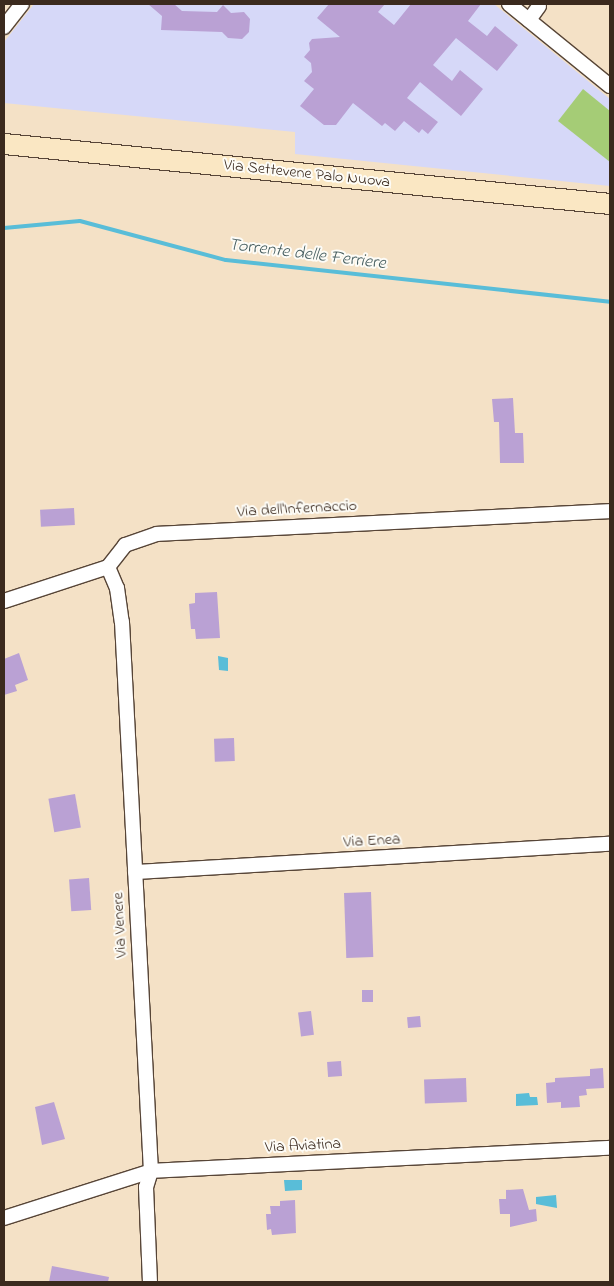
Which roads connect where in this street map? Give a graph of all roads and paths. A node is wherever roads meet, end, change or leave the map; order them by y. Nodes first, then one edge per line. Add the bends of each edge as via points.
1 (22, 4) edge
2 (509, 4) edge
3 (539, 6) dead end
4 (529, 20) junction
5 (4, 27) edge
6 (610, 86) edge
7 (4, 144) edge
8 (610, 204) edge
9 (610, 511) edge
10 (108, 567) junction
11 (4, 601) edge
12 (610, 844) edge
13 (135, 872) junction
14 (610, 1148) edge
15 (151, 1171) junction
16 (4, 1218) edge
17 (150, 1282) edge

1 - 5 street
2 - 4 street
3 - 4 street
4 - 6 street
7 - 8 main road, Via Settevene Palo Nuova
9 - 10 street, Via dell'Infernaccio via 157,534 126,545
10 - 11 street
10 - 13 street, Via Venere via 117,588 121,615
12 - 13 street, Via Enea
13 - 15 street, Via Venere
14 - 15 street, Via Aviatina
15 - 16 street, Via Aviatina
15 - 17 street, Via Venere via 146,1188

